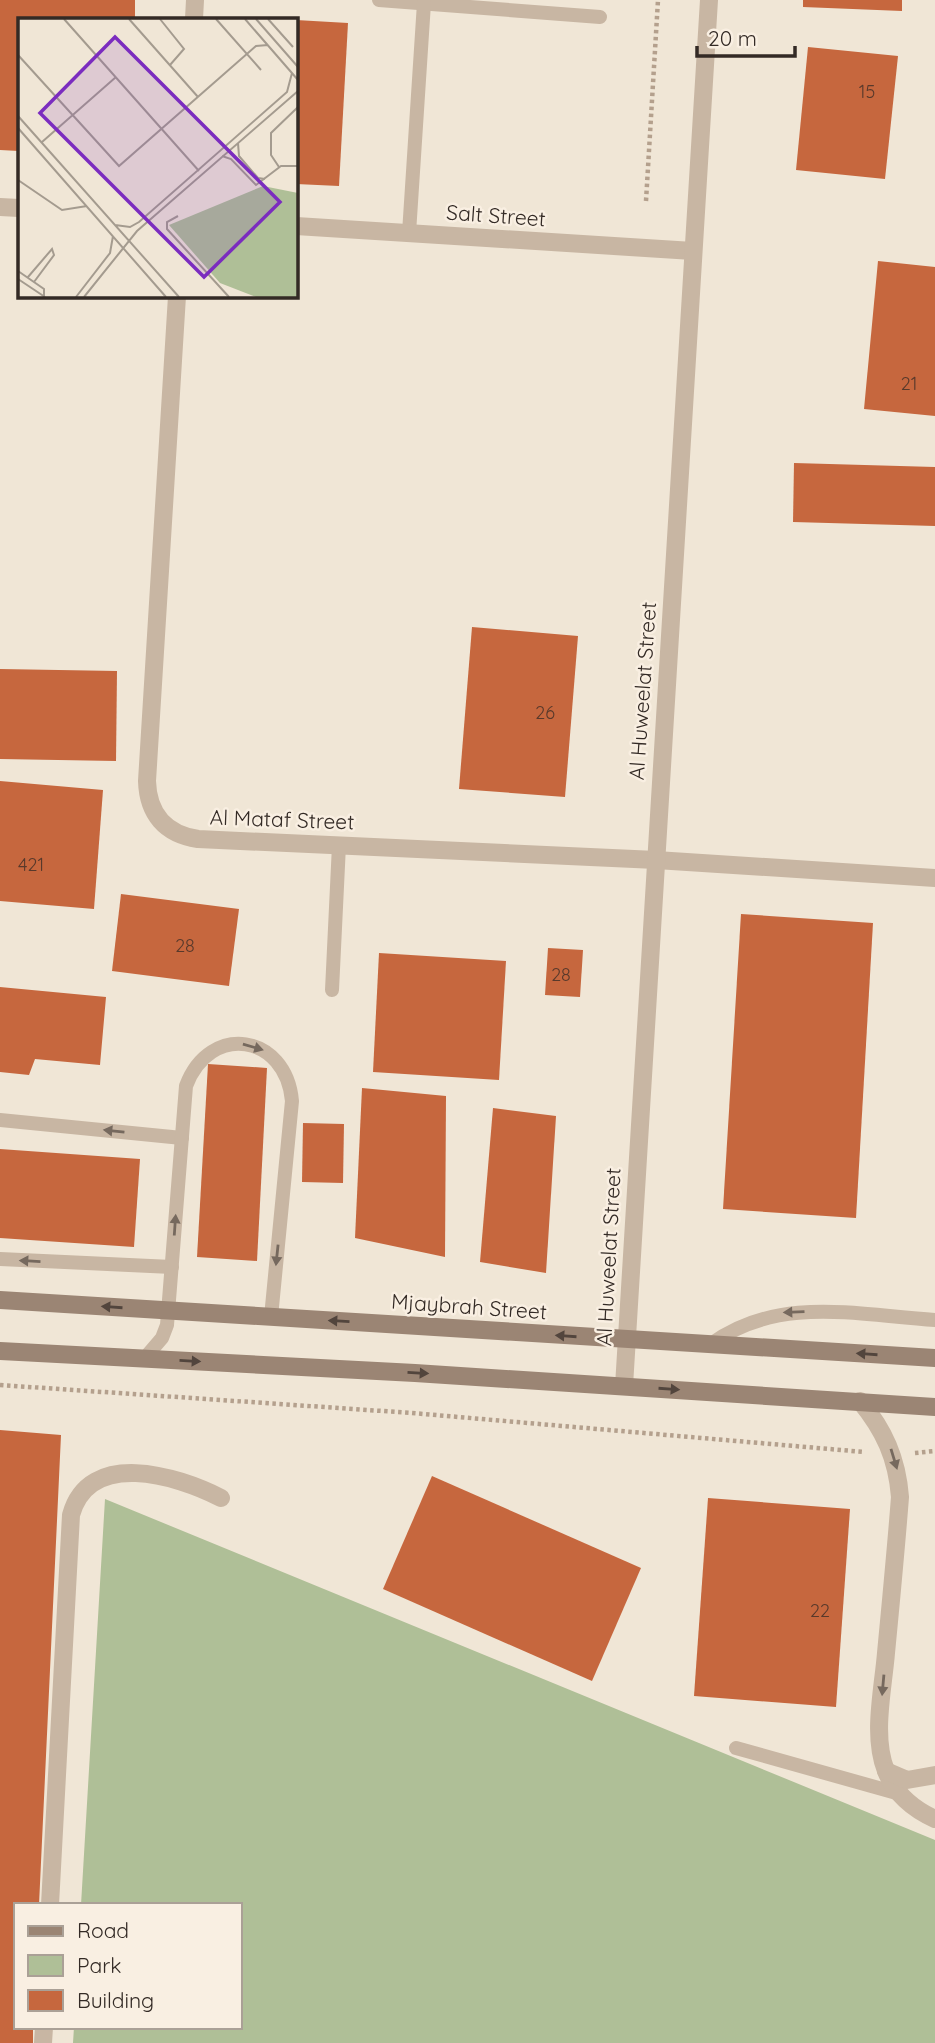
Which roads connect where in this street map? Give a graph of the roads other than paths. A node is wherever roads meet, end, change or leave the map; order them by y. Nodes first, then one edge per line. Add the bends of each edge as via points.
1 (195, 0) edge
2 (379, 0) edge
3 (709, 0) edge
4 (424, 3) junction
5 (600, 17) dead end
6 (194, 18) edge
7 (0, 207) edge
8 (18, 208) edge
9 (298, 226) edge
10 (409, 233) junction
11 (693, 251) junction
12 (177, 298) edge
13 (339, 845) junction
14 (656, 860) junction
15 (935, 878) edge
16 (332, 990) dead end
17 (0, 1120) edge
18 (182, 1138) junction
19 (0, 1259) edge
20 (172, 1267) junction
21 (0, 1300) edge
22 (169, 1311) junction
23 (271, 1317) junction
24 (935, 1320) edge
25 (627, 1340) junction
26 (711, 1344) junction
27 (0, 1351) edge
28 (935, 1358) edge
29 (144, 1359) junction
30 (624, 1386) junction
31 (860, 1401) junction
32 (935, 1406) edge
33 (221, 1498) dead end
34 (736, 1748) dead end
35 (886, 1771) junction
36 (935, 1775) edge
37 (900, 1794) junction
38 (935, 1819) edge
39 (50, 1903) edge

1 - 6 street
2 - 4 lane
3 - 11 street, Al Huweelat Street
4 - 5 lane
4 - 10 lane
7 - 8 street
9 - 10 street, Salt Street
10 - 11 street, Salt Street
11 - 14 street, Al Huweelat Street
12 - 13 street, Al Mataf Street via 148,795 160,821 184,837
13 - 14 street, Al Mataf Street
13 - 16 lane
14 - 15 street, Al Mataf Street
14 - 25 street, Al Huweelat Street
18 -> 17 lane
20 -> 18 lane
18 -> 23 lane via 189,1079 201,1058 215,1049 246,1044 261,1048 285,1070 292,1101
20 -> 19 lane
20 - 22 lane
22 -> 21 street, Mjaybrah Street
22 - 23 street, Mjaybrah Street
22 - 29 lane via 162,1338
25 -> 23 street, Mjaybrah Street
24 -> 26 lane via 784,1312 749,1321
25 - 26 street, Mjaybrah Street
25 - 30 street, Al Huweelat Street
28 -> 26 street, Mjaybrah Street
27 - 29 street
29 -> 30 street
30 -> 31 street
31 - 32 street
31 -> 35 street via 885,1435 900,1486 881,1714
33 - 39 street via 175,1478 122,1474 90,1483 74,1503
34 - 37 lane
35 - 36 street via 907,1780
35 - 37 street
37 - 38 street

